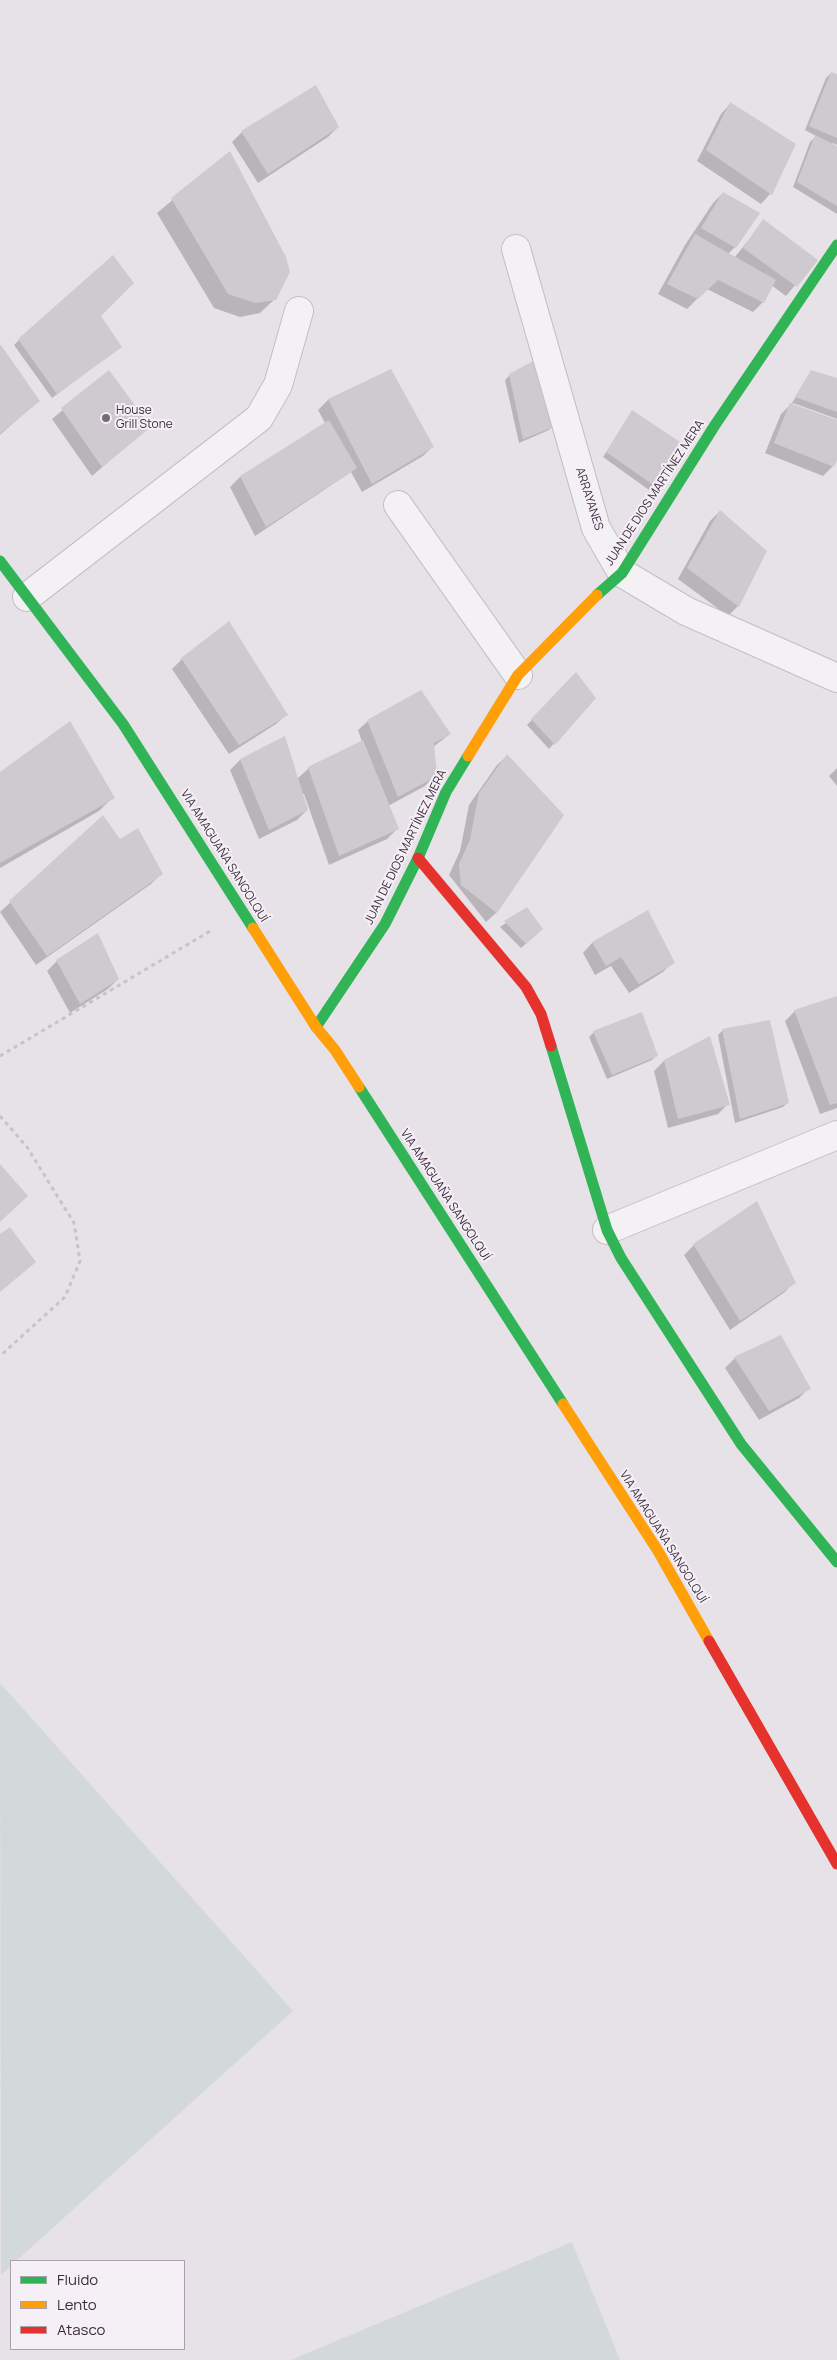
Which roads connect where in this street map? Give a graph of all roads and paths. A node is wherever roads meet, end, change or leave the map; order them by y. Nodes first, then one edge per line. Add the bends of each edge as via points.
1 (837, 245) edge
2 (516, 249) dead end
3 (299, 311) dead end
4 (398, 505) dead end
5 (0, 561) edge
6 (622, 573) junction
7 (27, 597) junction
8 (518, 675) junction
9 (837, 678) edge
10 (418, 858) junction
11 (243, 912) junction
12 (316, 1027) junction
13 (0, 1056) edge
14 (0, 1116) edge
15 (837, 1134) edge
16 (608, 1230) junction
17 (0, 1356) edge
18 (837, 1562) edge
19 (837, 1864) edge

1 - 6 main road, JUAN DE DIOS MARTÍNEZ MERA via 715,425
2 - 6 street, ARRAYANES via 596,528
3 - 7 street via 278,385 259,418
4 - 8 street
5 - 7 main road, VIA AMAGUAÑA SANGOLQUÍ
6 - 8 main road, JUAN DE DIOS MARTÍNEZ MERA via 602,589
6 - 9 street, ARRAYANES via 686,611
7 - 11 main road, VIA AMAGUAÑA SANGOLQUÍ via 123,724
8 - 10 main road, JUAN DE DIOS MARTÍNEZ MERA via 446,792
10 - 12 main road, JUAN DE DIOS MARTÍNEZ MERA via 385,924
10 - 16 main road via 526,987 541,1014
11 - 12 main road, VIA AMAGUAÑA SANGOLQUÍ
11 - 13 path
12 - 19 main road, VIA AMAGUAÑA SANGOLQUÍ via 335,1050 658,1551
14 - 17 path via 27,1147 74,1223 80,1261 65,1297
15 - 16 street
16 - 18 main road via 621,1258 741,1444

